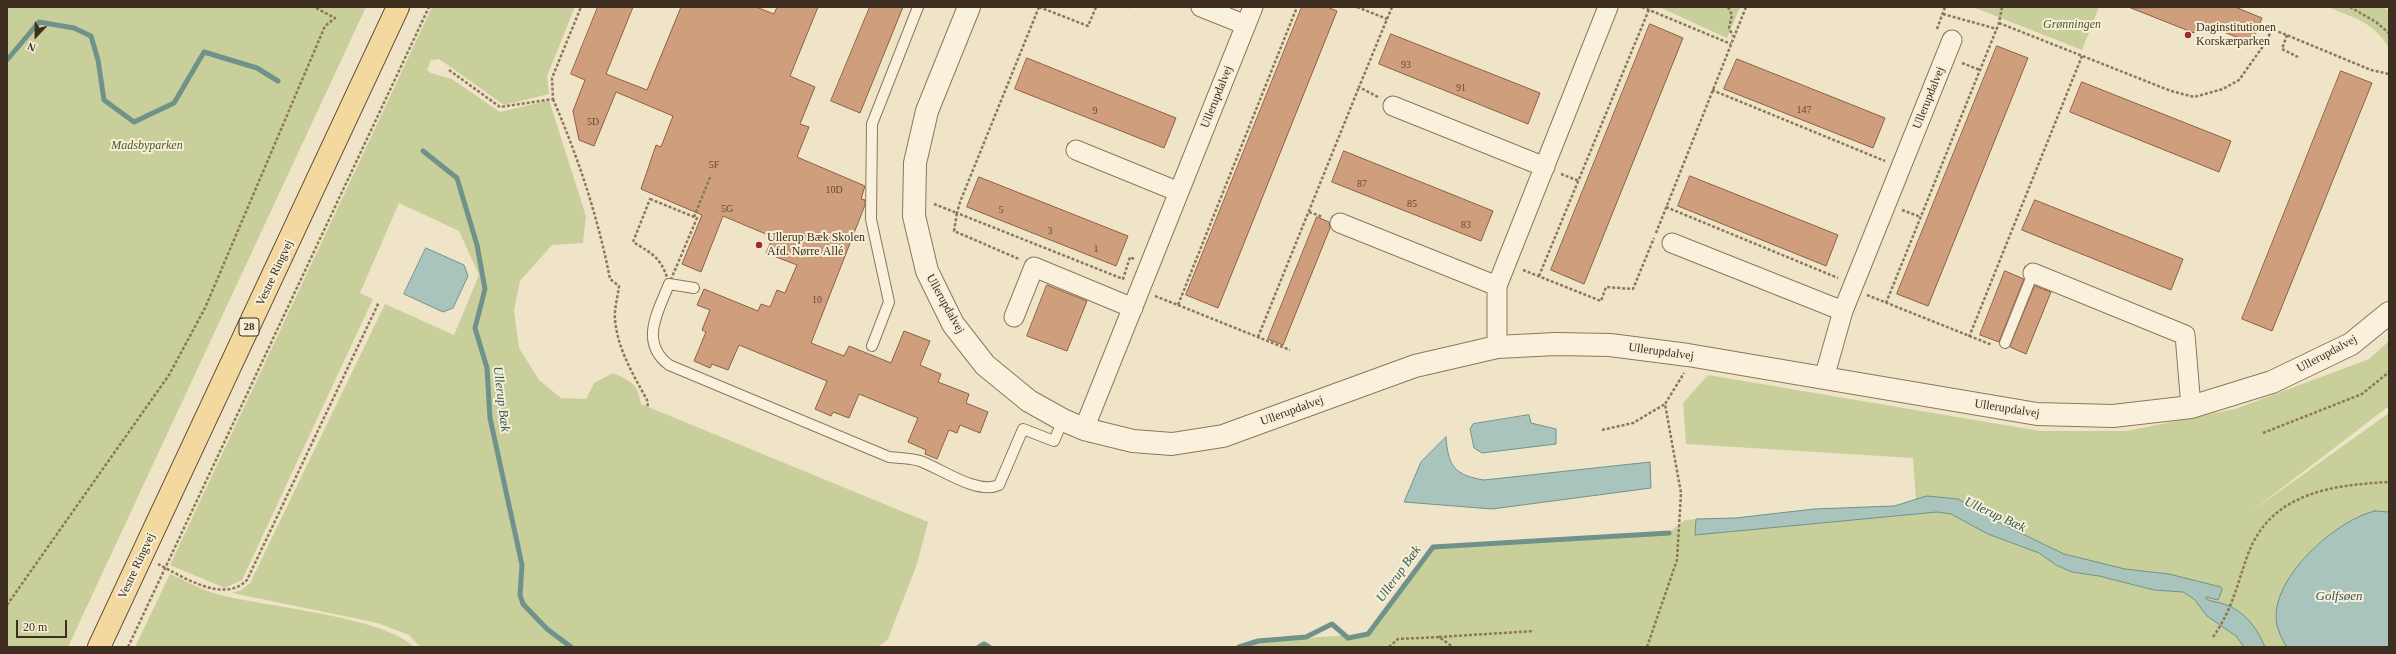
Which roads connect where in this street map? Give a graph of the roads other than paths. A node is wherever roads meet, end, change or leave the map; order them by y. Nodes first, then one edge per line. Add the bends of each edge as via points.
1 (398, 7) edge
2 (918, 7) edge
3 (969, 7) edge
4 (1201, 7) edge
5 (1253, 7) edge
6 (1608, 7) edge
7 (1246, 25) junction
8 (1944, 36) road end
9 (1393, 106) road end
10 (1076, 150) dead end
11 (1545, 167) junction
12 (1179, 192) junction
13 (1340, 223) dead end
14 (1672, 243) dead end
15 (2033, 273) joint
16 (1497, 286) junction
17 (694, 288) dead end
18 (1133, 308) junction
19 (1843, 311) junction
20 (2389, 313) edge
21 (1014, 317) dead end
22 (2005, 343) road end
23 (872, 346) dead end
24 (1497, 347) junction
25 (1824, 378) junction
26 (2191, 406) junction
27 (1064, 420) junction
28 (1084, 429) junction
29 (99, 647) edge

1 - 29 main road, Vestre Ringvej / 28
2 - 23 lane via 872,124 871,219 889,302
3 - 27 street, Ullerupdalvej via 927,111 915,163 914,216 927,271 955,326 985,365 1029,401
4 - 7 street
5 - 7 street, Ullerupdalvej
6 - 11 street
7 - 12 street, Ullerupdalvej
8 - 19 street, Ullerupdalvej via 1901,168
9 - 11 street
10 - 12 street
11 - 16 street
12 - 18 street, Ullerupdalvej
13 - 16 street
14 - 19 street
15 - 22 lane
15 - 26 street via 2185,335
16 - 24 street
17 - 27 lane via 669,284 653,323 652,335 659,357 669,364 889,457 918,461 975,486 991,489 999,485 1023,429 1054,441
18 - 21 street via 1034,267
18 - 28 street, Ullerupdalvej
19 - 25 street, Ullerupdalvej
20 - 26 street, Ullerupdalvej via 2351,344 2272,382
24 - 25 street, Ullerupdalvej via 1610,345 1688,355
24 - 28 street, Ullerupdalvej via 1415,366 1224,436 1172,444 1133,441
25 - 26 street, Ullerupdalvej via 2037,414 2113,416
27 - 28 street, Ullerupdalvej

